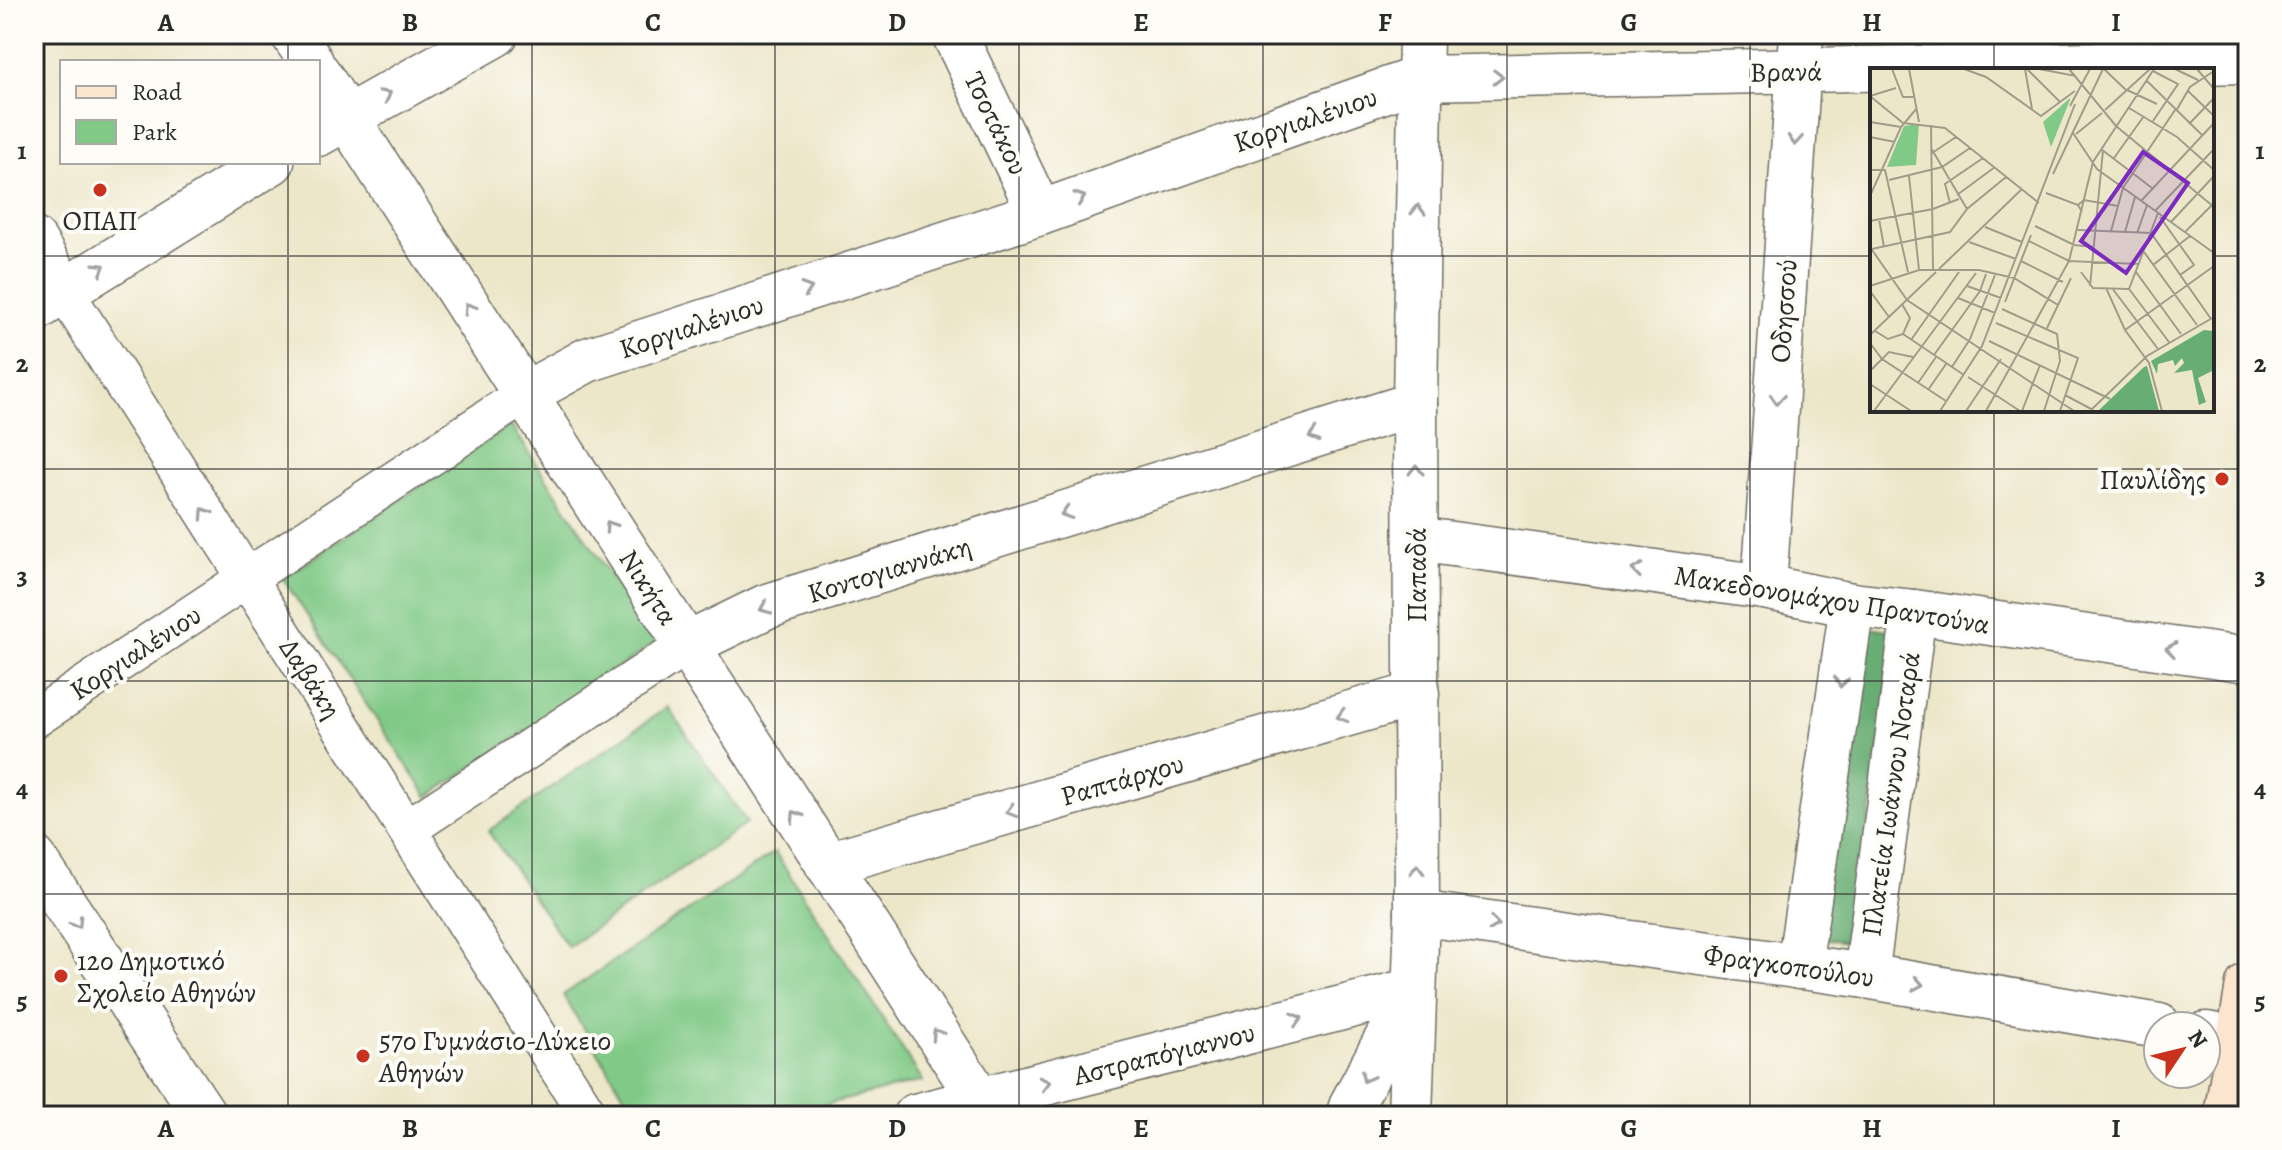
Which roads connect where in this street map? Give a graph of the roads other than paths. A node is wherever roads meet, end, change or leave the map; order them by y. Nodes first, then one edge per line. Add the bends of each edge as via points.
1 (293, 34) edge
2 (496, 34) edge
3 (954, 34) edge
4 (1421, 34) edge
5 (1800, 52) edge
6 (310, 60) edge
7 (2248, 61) edge
8 (1420, 78) junction
9 (320, 80) edge
10 (332, 125) edge
11 (269, 164) edge
12 (1040, 213) junction
13 (34, 240) edge
14 (49, 300) edge
15 (525, 394) junction
16 (1415, 404) junction
17 (1416, 539) junction
18 (247, 579) junction
19 (1764, 587) junction
20 (1852, 605) junction
21 (1914, 612) junction
22 (687, 645) junction
23 (2248, 660) edge
24 (1417, 694) junction
25 (34, 719) edge
26 (407, 829) junction
27 (34, 858) edge
28 (827, 864) junction
29 (1417, 913) junction
30 (1799, 967) junction
31 (1866, 976) junction
32 (2248, 985) edge
33 (1413, 990) junction
34 (2142, 1023) edge
35 (2231, 1038) edge
36 (977, 1108) edge
37 (205, 1116) edge
38 (589, 1116) edge
39 (915, 1116) edge
40 (1348, 1116) edge
41 (1410, 1116) edge
42 (2226, 1116) edge

1 - 6 street
10 -> 2 street
3 - 12 street, Τσοτάκου
4 - 8 street, Παπαδά
5 - 7 street, Βρανά
8 -> 5 street, Βρανά
5 -> 19 street, Οδησσού
12 -> 8 street, Κοργιαλένιου
16 -> 8 street, Παπαδά
9 - 10 street, Νικήτα
15 -> 10 street, Νικήτα
14 -> 11 street
15 -> 12 street, Κοργιαλένιου via 587,360
13 - 14 street, Δαβάκη
18 -> 14 street, Δαβάκη
15 - 18 street, Κοργιαλένιου
22 -> 15 street, Νικήτα
17 -> 16 street, Παπαδά
16 -> 22 street, Κοντογιαννάκη via 765,607
19 -> 17 street, Μακεδονομάχου Πραντούνα
17 - 24 street, Παπαδά
18 - 25 street, Κοργιαλένιου
18 - 26 street, Δαβάκη
19 - 20 street, Μακεδονομάχου Πραντούνα
20 - 21 street, Μακεδονομάχου Πραντούνα
20 -> 30 street
23 -> 21 street, Μακεδονομάχου Πραντούνα
21 - 31 street, Πλατεία Ιωάννου Νοταρά
22 - 26 street, Κοντογιαννάκη
28 -> 22 street, Νικήτα
24 -> 28 street, Ραπτάρχου
29 -> 24 street, Παπαδά
26 - 38 street, Δαβάκη
27 -> 37 street
36 -> 28 street, Νικήτα
29 -> 30 street, Φραγκοπούλου
29 - 33 street, Παπαδά
30 - 31 street, Φραγκοπούλου
31 -> 34 street, Φραγκοπούλου
32 - 35 main road
36 -> 33 street, Αστραπόγιαννου
33 -> 40 street
33 - 41 street, Παπαδά
35 - 42 main road
36 - 39 street, Αστραπόγιαννου

